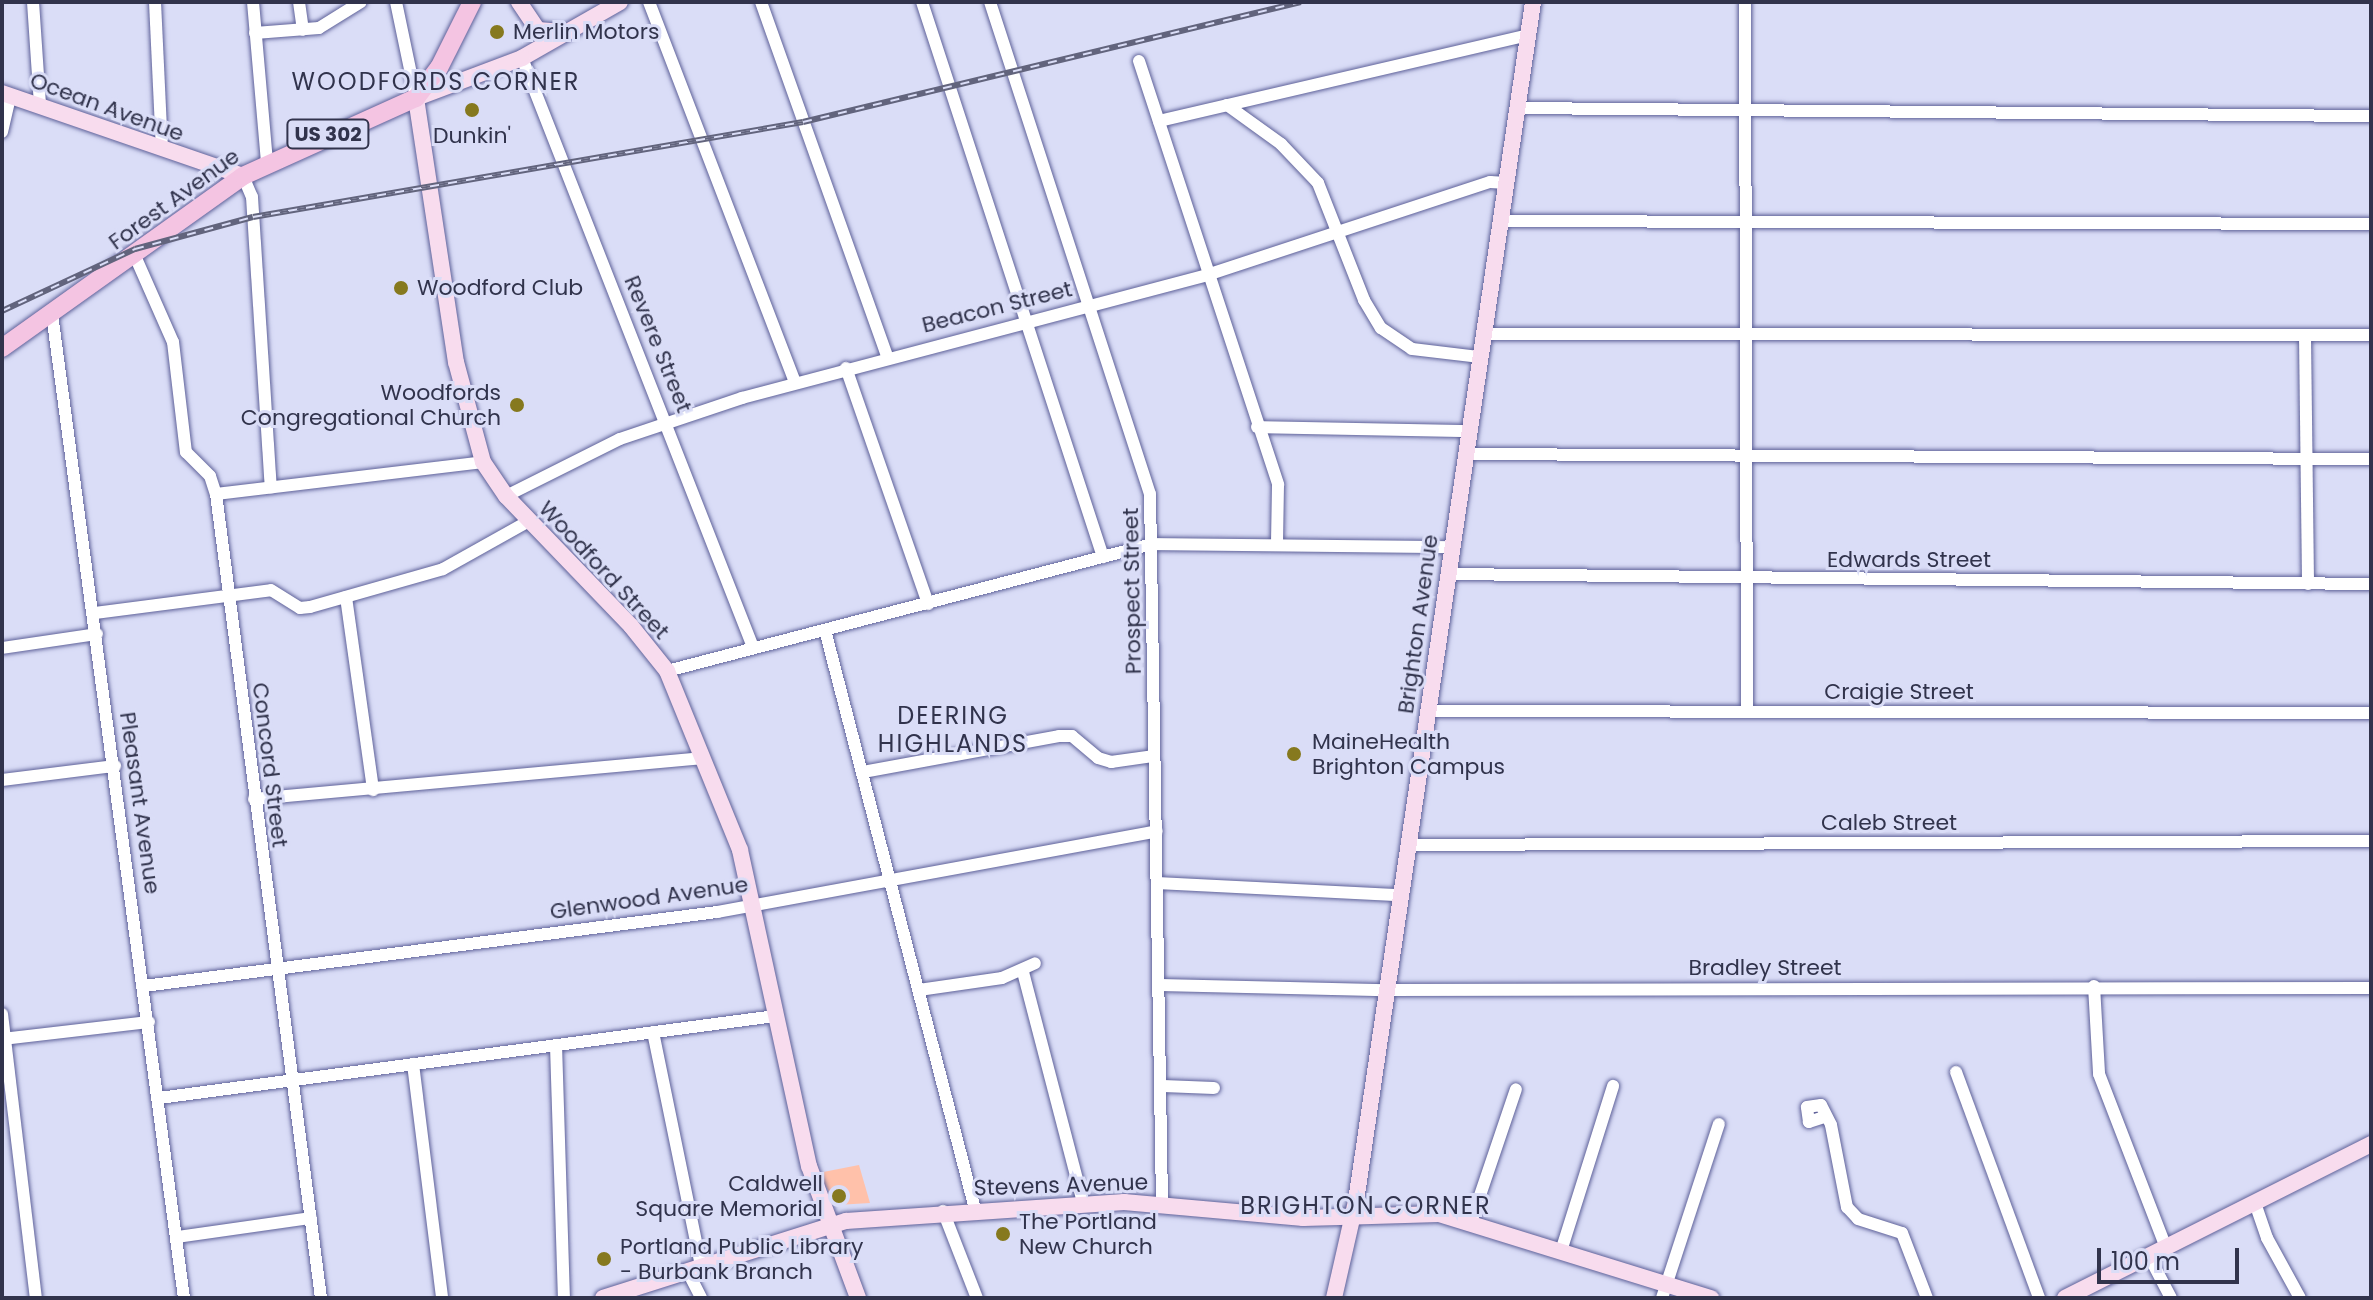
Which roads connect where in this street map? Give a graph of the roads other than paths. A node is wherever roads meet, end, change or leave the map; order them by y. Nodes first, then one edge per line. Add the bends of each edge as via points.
1 (33, 2) edge
2 (155, 2) edge
3 (253, 2) edge
4 (299, 2) edge
5 (361, 2) edge
6 (396, 2) edge
7 (472, 2) edge
8 (519, 2) edge
9 (620, 2) edge
10 (649, 2) edge
11 (761, 2) edge
12 (922, 2) edge
13 (990, 2) edge
14 (1533, 2) edge
15 (1745, 2) edge
16 (303, 30) junction
17 (538, 30) junction
18 (571, 30) junction
19 (255, 33) junction
20 (1528, 35) junction
21 (527, 56) junction
22 (1139, 61) dead end
23 (6, 94) edge
24 (416, 98) junction
25 (40, 105) junction
26 (1227, 105) junction
27 (1518, 108) junction
28 (1748, 109) junction
29 (2371, 116) edge
30 (1159, 121) junction
31 (2, 132) edge
32 (162, 149) junction
33 (267, 163) junction
34 (243, 176) junction
35 (1507, 183) junction
36 (1501, 221) junction
37 (1748, 221) junction
38 (2371, 224) edge
39 (1339, 230) junction
40 (135, 256) junction
41 (1207, 275) junction
42 (1090, 304) junction
43 (52, 314) junction
44 (1024, 320) junction
45 (1482, 334) junction
46 (1749, 334) junction
47 (2371, 335) edge
48 (2305, 336) junction
49 (2, 348) edge
50 (887, 356) junction
51 (1479, 357) junction
52 (846, 368) junction
53 (795, 382) junction
54 (665, 422) junction
55 (1257, 427) junction
56 (1468, 431) junction
57 (1465, 454) junction
58 (1748, 454) junction
59 (2371, 459) edge
60 (2309, 460) junction
61 (483, 462) junction
62 (271, 487) junction
63 (216, 494) junction
64 (506, 496) junction
65 (529, 521) junction
66 (1277, 543) junction
67 (1152, 544) junction
68 (1451, 547) junction
69 (1103, 557) junction
70 (1447, 574) junction
71 (1748, 579) junction
72 (2308, 584) junction
73 (2371, 584) edge
74 (229, 596) junction
75 (346, 597) junction
76 (928, 604) junction
77 (95, 613) junction
78 (825, 630) junction
79 (97, 634) junction
80 (753, 647) junction
81 (2, 648) edge
82 (667, 671) junction
83 (1428, 711) junction
84 (1747, 711) junction
85 (2371, 713) edge
86 (1153, 756) junction
87 (703, 758) junction
88 (115, 766) junction
89 (863, 772) junction
90 (2, 780) edge
91 (373, 790) junction
92 (254, 799) junction
93 (1157, 831) junction
94 (2371, 841) edge
95 (1408, 845) junction
96 (891, 878) junction
97 (1158, 883) junction
98 (1399, 895) junction
99 (753, 905) junction
100 (1035, 963) dead end
101 (278, 967) junction
102 (1023, 972) junction
103 (1160, 985) junction
104 (144, 986) junction
105 (2094, 986) junction
106 (2371, 988) edge
107 (919, 990) junction
108 (1386, 990) junction
109 (2, 1014) edge
110 (775, 1016) junction
111 (149, 1022) junction
112 (653, 1032) junction
113 (3, 1039) edge
114 (556, 1045) junction
115 (413, 1064) junction
116 (1956, 1072) dead end
117 (292, 1080) junction
118 (1163, 1086) junction
119 (1613, 1086) dead end
120 (1214, 1088) dead end
121 (1516, 1089) dead end
122 (159, 1098) junction
123 (1824, 1117) dead end
124 (1719, 1124) dead end
125 (2371, 1144) edge
126 (1083, 1202) junction
127 (2255, 1203) junction
128 (1162, 1205) junction
129 (975, 1209) junction
130 (943, 1211) junction
131 (311, 1218) junction
132 (1353, 1219) junction
133 (1471, 1222) junction
134 (829, 1226) junction
135 (177, 1237) junction
136 (1562, 1248) junction
137 (2166, 1248) junction
138 (2149, 1256) junction
139 (694, 1268) junction
140 (1664, 1290) edge
141 (36, 1298) edge
142 (184, 1298) edge
143 (321, 1298) edge
144 (442, 1298) edge
145 (564, 1298) edge
146 (603, 1298) edge
147 (701, 1298) edge
148 (858, 1298) edge
149 (977, 1298) edge
150 (1334, 1298) edge
151 (1711, 1298) edge
152 (1927, 1298) edge
153 (2039, 1298) edge
154 (2065, 1298) edge
155 (2171, 1298) edge
156 (2300, 1298) edge

1 - 25 street
2 - 32 street
3 - 19 street
4 - 16 street
5 - 16 street via 337,21
6 - 24 street, Woodford Street
7 - 24 highway, Forest Avenue / US 302 via 439,68
8 - 17 main road
9 - 18 main road
10 - 53 street
11 - 50 street
12 - 44 street
13 - 42 street, Prospect Street
14 - 20 main road, Brighton Avenue
15 - 28 street
16 - 19 street
17 - 18 main road
17 - 21 street
18 - 21 main road
19 - 33 street
20 - 26 street
20 - 27 main road, Brighton Avenue
21 - 24 main road
21 - 54 street, Revere Street
22 - 30 street
23 - 25 main road, Ocean Avenue
23 - 31 street
24 - 33 highway, Forest Avenue / US 302
24 - 61 main road, Woodford Street via 452,339
25 - 32 main road, Ocean Avenue
26 - 30 street
26 - 39 street via 1307,169
27 - 28 street
27 - 35 main road, Brighton Avenue
28 - 29 street
28 - 37 street
30 - 41 street
32 - 34 main road, Ocean Avenue
33 - 34 highway, Forest Avenue / US 302
34 - 40 highway, Forest Avenue / US 302
34 - 62 street via 252,197
35 - 36 main road, Brighton Avenue
35 - 39 street, Beacon Street via 1490,182
36 - 37 street
36 - 45 main road, Brighton Avenue
37 - 38 street
37 - 46 street
39 - 41 street, Beacon Street
39 - 51 street via 1364,300 1388,334 1412,349
40 - 43 highway, Forest Avenue / US 302
40 - 63 street, Concord Street via 173,342 186,452 210,476
41 - 42 street, Beacon Street
41 - 55 street
42 - 44 street, Beacon Street
42 - 67 street, Prospect Street via 1148,483
43 - 49 highway, Forest Avenue / US 302
43 - 77 street, Pleasant Avenue
44 - 50 street, Beacon Street
44 - 69 street
45 - 46 street
45 - 51 main road, Brighton Avenue
46 - 48 street
46 - 58 street
47 - 48 street
48 - 60 street
50 - 52 street, Beacon Street
51 - 56 main road, Brighton Avenue
52 - 53 street, Beacon Street
52 - 76 street
53 - 54 street, Beacon Street
54 - 64 street, Beacon Street via 597,449
54 - 80 street, Revere Street
55 - 56 street
55 - 66 street via 1278,485
56 - 57 main road, Brighton Avenue
57 - 58 street
57 - 68 main road, Brighton Avenue
58 - 60 street
58 - 71 street
59 - 60 street
60 - 72 street
61 - 62 street
61 - 64 main road, Woodford Street
62 - 63 street
63 - 74 street, Concord Street
64 - 65 main road, Woodford Street
65 - 75 street via 469,559
65 - 82 main road, Woodford Street
66 - 67 street
66 - 68 street
67 - 69 street
67 - 86 street, Prospect Street
68 - 70 main road, Brighton Avenue
69 - 76 street
70 - 71 street, Edwards Street
70 - 83 main road, Brighton Avenue
71 - 72 street, Edwards Street
71 - 84 street
72 - 73 street, Edwards Street
74 - 75 street via 271,590 300,608
74 - 77 street
74 - 92 street, Concord Street
75 - 91 street
76 - 78 street
77 - 79 street, Pleasant Avenue
78 - 80 street
78 - 89 street
79 - 81 street
79 - 88 street, Pleasant Avenue
80 - 82 street
82 - 87 main road, Woodford Street
83 - 84 street, Craigie Street
83 - 95 main road, Brighton Avenue
84 - 85 street, Craigie Street
86 - 89 street via 1111,762 1072,736 1059,736
86 - 93 street, Prospect Street
87 - 91 street
87 - 99 main road, Woodford Street via 740,850
88 - 90 street
88 - 104 street, Pleasant Avenue
89 - 96 street
91 - 92 street
92 - 101 street, Concord Street
93 - 96 street, Glenwood Avenue
93 - 97 street, Prospect Street
94 - 95 street, Caleb Street
95 - 98 main road, Brighton Avenue
96 - 99 street, Glenwood Avenue
96 - 107 street
97 - 98 street
97 - 103 street, Prospect Street
98 - 108 main road, Brighton Avenue
99 - 101 street, Glenwood Avenue
99 - 110 main road, Woodford Street
100 - 102 street
101 - 104 street, Glenwood Avenue
101 - 117 street, Concord Street
102 - 107 street
102 - 126 street
103 - 108 street, Bradley Street
103 - 118 street, Prospect Street
104 - 111 street, Pleasant Avenue
105 - 106 street, Bradley Street
105 - 108 street, Bradley Street
105 - 137 street via 2099,1074
107 - 129 street
108 - 132 main road, Brighton Avenue
109 - 113 street
110 - 112 street
110 - 134 main road, Woodford Street via 799,1131
111 - 113 street
111 - 122 street, Pleasant Avenue
112 - 114 street
112 - 139 street
113 - 141 street
114 - 115 street
114 - 145 street
115 - 117 street
115 - 144 street
116 - 153 street
117 - 122 street
117 - 131 street, Concord Street
118 - 120 street
118 - 128 street, Prospect Street
119 - 136 street
121 - 133 street
122 - 135 street, Pleasant Avenue
123 - 152 street via 1832,1127 1847,1207 1858,1219 1902,1233
124 - 140 street
125 - 127 main road
126 - 128 main road, Stevens Avenue
126 - 129 main road, Stevens Avenue
127 - 137 main road
127 - 156 street via 2267,1238
128 - 132 main road, Stevens Avenue
129 - 130 main road, Stevens Avenue
130 - 134 main road, Stevens Avenue
130 - 149 street
131 - 135 street
131 - 143 street, Concord Street
132 - 133 main road, Stevens Avenue via 1439,1214
132 - 150 main road, Brighton Avenue
133 - 136 main road, Stevens Avenue
134 - 139 main road, Stevens Avenue
134 - 148 main road, Woodford Street
135 - 142 street, Pleasant Avenue
136 - 140 main road, Stevens Avenue
137 - 138 main road
138 - 154 main road
138 - 155 street
139 - 146 main road, Stevens Avenue
139 - 147 street
140 - 151 main road, Stevens Avenue

